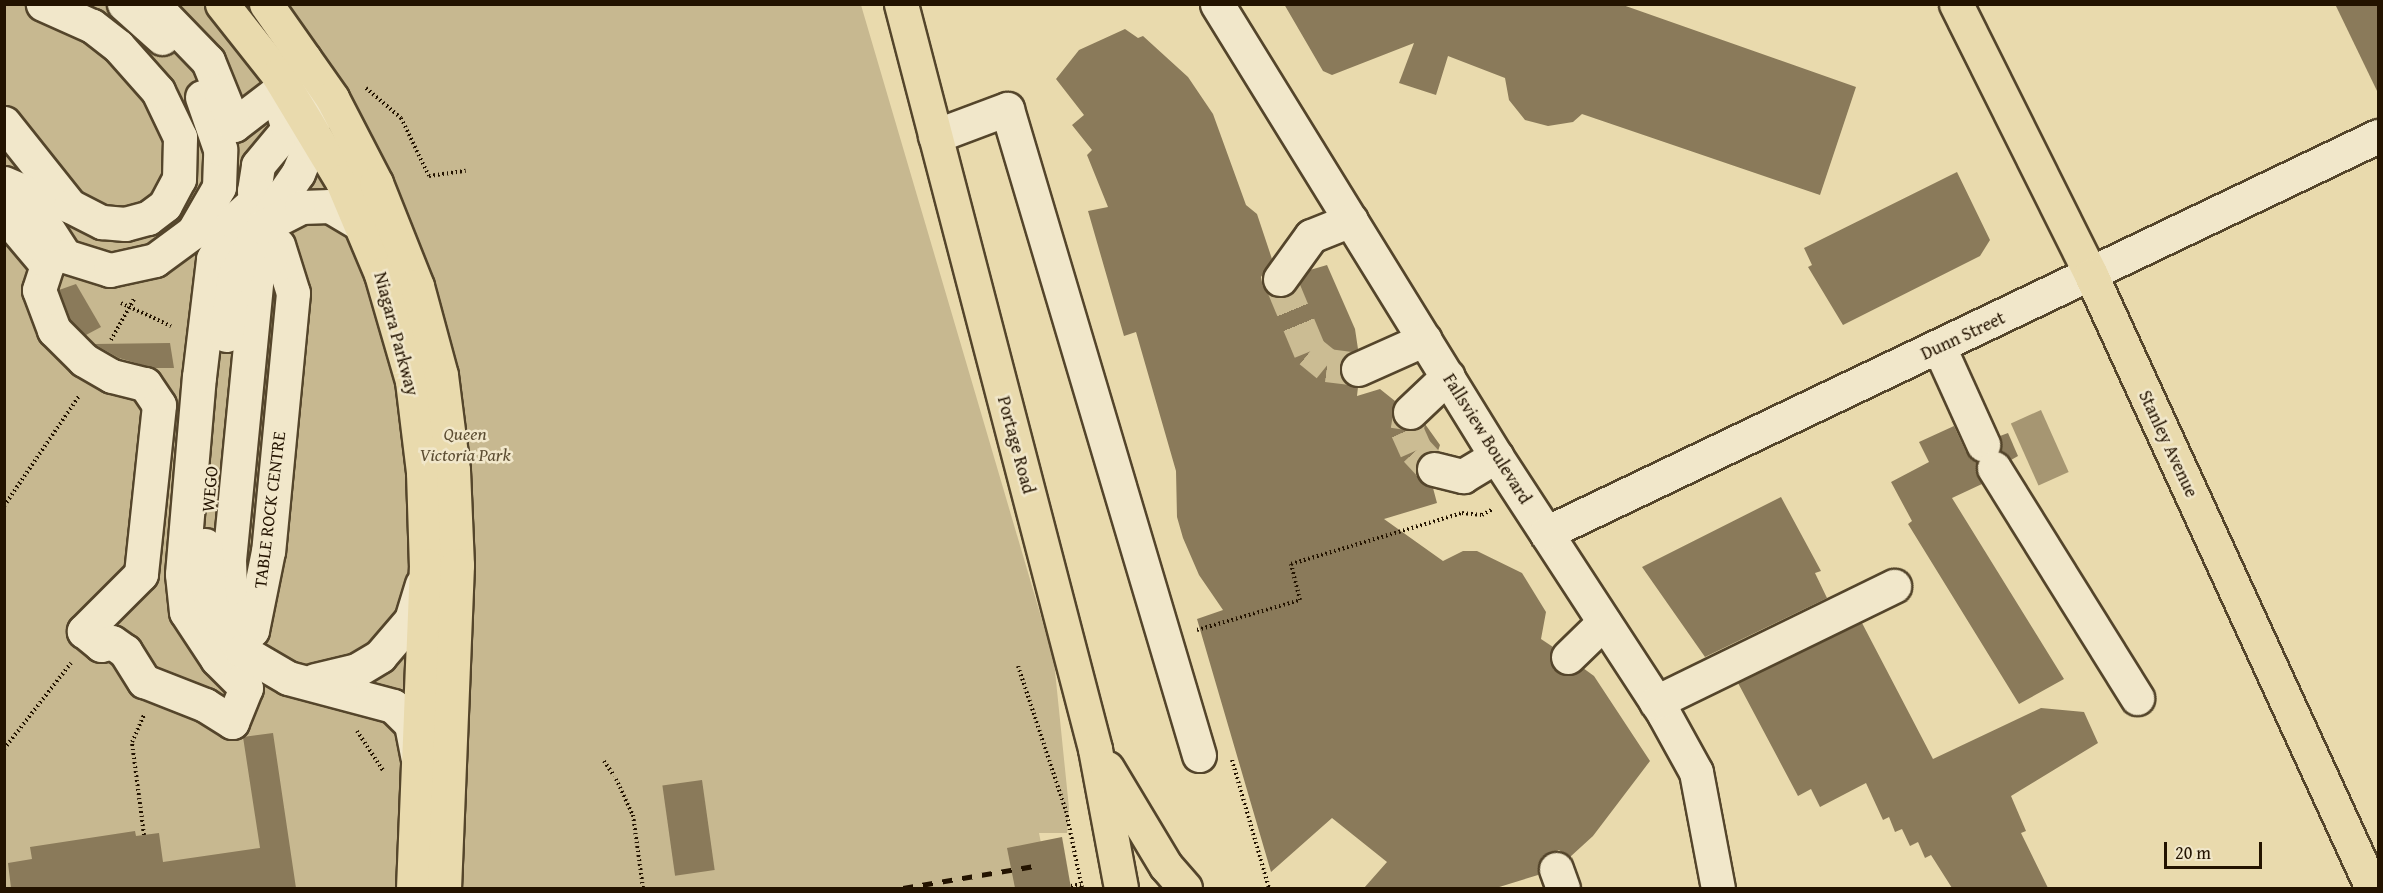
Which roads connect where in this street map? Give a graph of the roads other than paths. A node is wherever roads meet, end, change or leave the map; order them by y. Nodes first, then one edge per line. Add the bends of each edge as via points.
1 (43, 4) edge
2 (124, 4) edge
3 (153, 4) edge
4 (222, 4) edge
5 (266, 4) edge
6 (901, 4) edge
7 (1217, 4) edge
8 (1956, 4) edge
9 (291, 66) junction
10 (4, 123) edge
11 (313, 130) junction
12 (935, 136) junction
13 (2379, 136) edge
14 (4, 183) edge
15 (282, 197) junction
16 (4, 214) edge
17 (1352, 220) junction
18 (362, 225) junction
19 (278, 244) joint
20 (246, 249) junction
21 (395, 267) junction
22 (2091, 275) junction
23 (1280, 279) dead end
24 (1425, 339) junction
25 (1939, 347) junction
26 (1358, 369) tunnel mouth
27 (1448, 376) junction
28 (1410, 412) dead end
29 (1496, 456) junction
30 (1434, 469) tunnel mouth
31 (1546, 533) junction
32 (426, 565) junction
33 (1894, 586) dead end
34 (1604, 622) junction
35 (1568, 657) dead end
36 (306, 681) junction
37 (2137, 698) dead end
38 (377, 699) junction
39 (436, 700) junction
40 (1656, 702) junction
41 (1095, 749) junction
42 (1199, 755) dead end
43 (418, 764) junction
44 (413, 888) edge
45 (444, 888) edge
46 (1121, 888) edge
47 (1185, 888) edge
48 (1718, 888) edge
49 (2372, 888) edge

1 - 10 street via 92,26 118,46 158,91 180,137 179,179 165,205 148,218 125,224 102,222 80,213 62,198
2 - 14 street via 176,52 197,81 220,149 219,186 209,209 182,244 155,261 125,269 94,268 65,256 23,190
3 - 16 street via 208,61 234,124 278,92 288,129 258,165 254,191 262,195 233,221 213,259 182,574 186,612 217,659 246,688 232,722 205,705 144,681 125,651 112,642 101,645 84,631 141,574 159,405 145,384 112,376 84,360 54,330 39,290 47,265
4 - 9 main road, Niagara Parkway
5 - 9 main road, Niagara Parkway
6 - 12 main road, Portage Road
7 - 17 street, Fallsview Boulevard
8 - 22 main road, Stanley Avenue
9 - 11 main road, Niagara Parkway
9 - 15 street via 296,133 293,172
9 - 21 main road, Niagara Parkway via 355,142
11 - 15 street via 298,173
11 - 18 main road, Niagara Parkway
12 - 41 main road, Portage Road
12 - 42 street via 1007,109
13 - 22 street, Dunn Street
15 - 20 street
17 - 23 street via 1311,236
17 - 24 street, Fallsview Boulevard
18 - 20 street, WEGO via 330,206 301,207 262,227
18 - 21 main road, Niagara Parkway
19 - 19 street, TABLE ROCK CENTRE via 293,293 268,551 252,630 232,595 229,560 257,276
20 - 21 street via 281,224 324,218
20 - 36 street, WEGO via 234,276 228,316 208,501 207,590 217,620 242,651 261,667
21 - 32 main road, Niagara Parkway via 414,400
21 - 39 main road, Niagara Parkway via 434,342 450,440 457,565
22 - 25 street, Dunn Street
22 - 49 main road, Stanley Avenue
24 - 26 street
24 - 27 street, Fallsview Boulevard
25 - 31 street, Dunn Street
25 - 37 street via 2004,491
27 - 28 street
27 - 29 street, Fallsview Boulevard
29 - 30 street via 1463,476
29 - 31 street, Fallsview Boulevard
31 - 34 street, Fallsview Boulevard
32 - 36 street, WEGO via 411,620 398,639 357,670
32 - 39 main road, Niagara Parkway
33 - 40 street
34 - 35 street
34 - 40 street, Fallsview Boulevard
36 - 38 street, WEGO
38 - 39 street
38 - 43 street, WEGO via 407,719
39 - 43 main road, Niagara Parkway
39 - 45 main road, Niagara Parkway
40 - 48 street, Fallsview Boulevard via 1695,772
41 - 46 main road, Portage Road
41 - 47 main road via 1166,866
43 - 44 main road, Niagara Parkway

